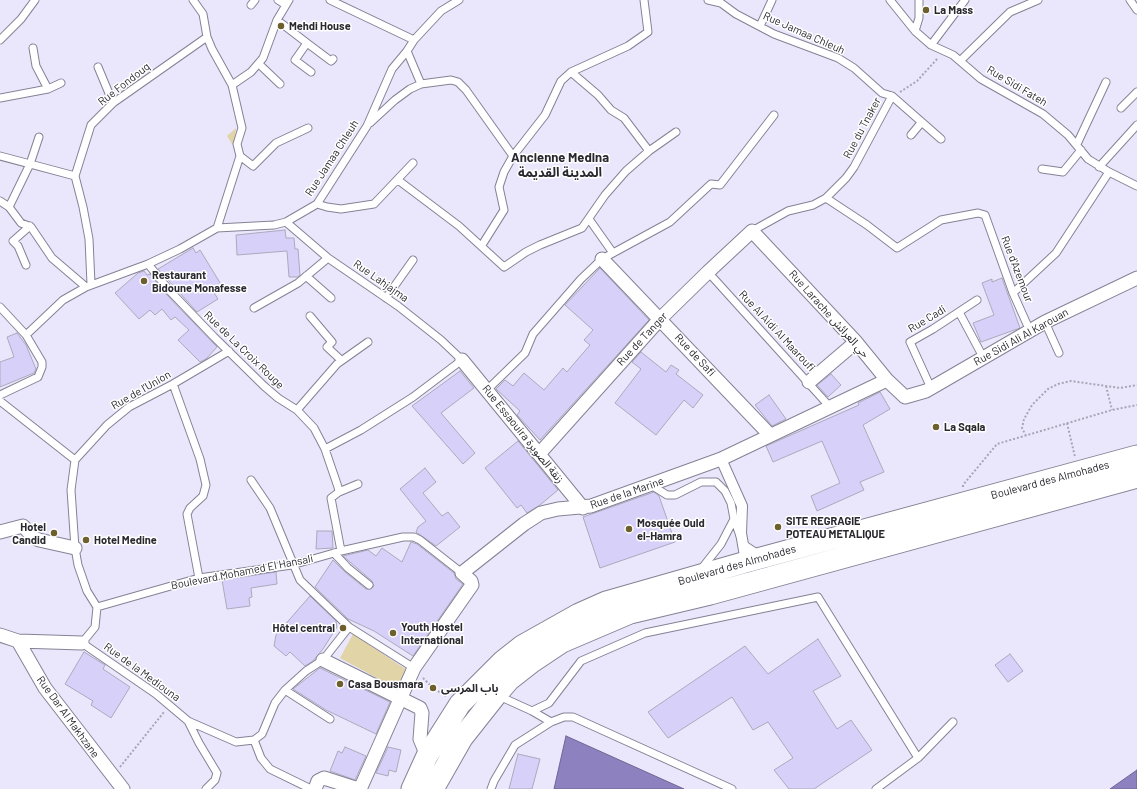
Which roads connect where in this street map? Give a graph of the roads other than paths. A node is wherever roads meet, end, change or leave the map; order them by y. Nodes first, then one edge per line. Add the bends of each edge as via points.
1 (35, 0) edge
2 (193, 0) edge
3 (278, 0) edge
4 (330, 0) edge
5 (459, 0) edge
6 (644, 0) edge
7 (708, 0) edge
8 (772, 0) edge
9 (890, 0) edge
10 (919, 0) edge
11 (966, 0) edge
12 (1038, 0) edge
13 (1130, 0) edge
14 (288, 2) edge
15 (1137, 10) edge
16 (277, 20) junction
17 (760, 26) junction
18 (915, 31) junction
19 (207, 37) junction
20 (0, 40) edge
21 (414, 40) junction
22 (307, 43) junction
23 (931, 45) junction
24 (33, 48) dead end
25 (407, 51) junction
26 (333, 59) dead end
27 (961, 60) junction
28 (259, 64) junction
29 (98, 67) dead end
30 (311, 72) dead end
31 (571, 72) junction
32 (1106, 82) dead end
33 (61, 83) dead end
34 (280, 84) dead end
35 (421, 84) junction
36 (232, 86) junction
37 (48, 89) junction
38 (1137, 92) edge
39 (892, 96) junction
40 (0, 98) edge
41 (113, 103) junction
42 (1121, 108) dead end
43 (774, 115) dead end
44 (922, 123) junction
45 (1137, 125) edge
46 (367, 126) junction
47 (308, 128) dead end
48 (676, 132) dead end
49 (911, 135) dead end
50 (39, 137) dead end
51 (941, 139) dead end
52 (1079, 147) junction
53 (649, 151) junction
54 (0, 156) edge
55 (240, 156) junction
56 (513, 156) junction
57 (413, 162) dead end
58 (30, 164) junction
59 (1099, 167) junction
60 (1042, 169) dead end
61 (1109, 172) junction
62 (75, 176) junction
63 (398, 180) junction
64 (1137, 186) edge
65 (826, 198) junction
66 (0, 201) edge
67 (317, 204) junction
68 (9, 207) junction
69 (589, 218) junction
70 (286, 222) junction
71 (30, 226) junction
72 (217, 228) junction
73 (752, 231) junction
74 (482, 245) junction
75 (608, 256) junction
76 (328, 258) junction
77 (412, 260) dead end
78 (148, 264) junction
79 (26, 265) dead end
80 (708, 272) junction
81 (306, 276) junction
82 (1137, 278) edge
83 (88, 286) junction
84 (1014, 293) junction
85 (331, 298) dead end
86 (386, 298) junction
87 (977, 300) dead end
88 (0, 307) edge
89 (254, 308) dead end
90 (959, 312) junction
91 (310, 316) dead end
92 (660, 319) junction
93 (1045, 322) junction
94 (1030, 331) junction
95 (26, 335) junction
96 (368, 342) dead end
97 (856, 342) junction
98 (229, 351) junction
99 (1059, 353) dead end
100 (983, 357) junction
101 (341, 360) junction
102 (462, 360) junction
103 (887, 380) junction
104 (809, 382) junction
105 (173, 384) junction
106 (931, 388) junction
107 (487, 390) junction
108 (0, 395) edge
109 (905, 397) joint
110 (0, 400) edge
111 (830, 407) junction
112 (297, 410) junction
113 (770, 435) junction
114 (325, 449) junction
115 (539, 454) junction
116 (1137, 456) edge
117 (721, 459) junction
118 (75, 460) junction
119 (1137, 477) edge
120 (252, 480) dead end
121 (358, 484) dead end
122 (651, 485) junction
123 (339, 492) junction
124 (1035, 495) junction
125 (583, 508) junction
126 (734, 519) junction
127 (0, 532) edge
128 (75, 548) junction
129 (337, 552) junction
130 (751, 554) junction
131 (292, 564) junction
132 (462, 573) junction
133 (198, 578) junction
134 (690, 578) junction
135 (369, 584) dead end
136 (97, 607) junction
137 (349, 627) junction
138 (0, 635) edge
139 (18, 641) junction
140 (82, 643) junction
141 (323, 660) junction
142 (414, 668) junction
143 (490, 687) junction
144 (285, 690) junction
145 (400, 699) junction
146 (532, 711) junction
147 (330, 719) dead end
148 (188, 721) junction
149 (551, 722) junction
150 (953, 722) dead end
151 (254, 740) junction
152 (427, 756) junction
153 (918, 758) junction
154 (123, 789) edge
155 (206, 789) edge
156 (311, 789) edge
157 (315, 789) edge
158 (412, 789) edge
159 (433, 789) edge
160 (491, 789) edge
161 (732, 789) edge
162 (876, 789) edge

1 - 20 lane
2 - 19 lane via 202,14
3 - 14 lane
4 - 21 lane
5 - 21 lane, Rue Jamaa Chleuh via 441,11
6 - 31 lane via 648,32 628,46
7 - 17 lane, Rue Jamaa Chleuh via 721,4
8 - 17 lane
9 - 18 lane, Rue Sidi Fateh
10 - 18 lane via 919,18
11 - 23 lane
12 - 27 lane via 1010,12
13 - 15 lane
14 - 16 lane
16 - 22 lane
16 - 28 lane
17 - 39 lane, Rue Jamaa Chleuh via 774,34 838,58 854,68 882,93
18 - 23 lane, Rue Sidi Fateh
19 - 36 lane
19 - 41 lane, Rue Fondouq
21 - 25 lane, Rue Jamaa Chleuh
22 - 26 lane via 331,61
22 - 30 lane via 295,60
23 - 27 lane, Rue Sidi Fateh
24 - 37 lane via 36,66
25 - 35 lane
25 - 46 lane, Rue Jamaa Chleuh via 392,69
27 - 52 lane, Rue Sidi Fateh via 981,79 1042,114
28 - 34 lane
28 - 36 lane
29 - 41 lane
31 - 53 lane via 598,95 612,112 624,118
31 - 56 lane via 561,81 545,115
32 - 52 lane
33 - 37 lane
35 - 46 lane via 395,100
35 - 56 lane via 451,80 458,82
36 - 55 lane via 242,128 237,144
37 - 40 lane
38 - 42 lane
39 - 44 lane, Rue Jamaa Chleuh
39 - 65 lane, Rue du Tnaker via 854,166
41 - 62 lane, Rue Fondouq via 91,125
43 - 75 lane via 720,185 711,184 662,228
44 - 49 lane
44 - 51 lane, Rue Jamaa Chleuh
45 - 59 lane
46 - 67 lane, Rue Jamaa Chleuh
47 - 55 lane via 276,143 253,166
48 - 53 lane
50 - 58 lane
52 - 59 lane, Rue Sidi Fateh
52 - 60 lane via 1063,172
53 - 69 lane via 626,170
54 - 58 lane
55 - 72 lane
56 - 74 lane via 499,187 504,210
57 - 63 lane
58 - 62 lane
58 - 68 lane
59 - 61 lane, Rue Sidi Fateh
61 - 64 lane, Rue Sidi Fateh
61 - 84 lane via 1056,253
62 - 83 lane via 89,239
63 - 67 lane via 374,204 342,209
63 - 74 lane
65 - 73 lane, Rue du Tnaker via 813,205 788,211
65 - 84 lane, Rue d'Azemour via 897,248 941,220 978,213 985,215
66 - 68 lane
67 - 70 lane, Rue Jamaa Chleuh
68 - 71 lane via 21,223
69 - 74 lane via 585,226 577,232 540,245 504,267
69 - 75 lane
70 - 72 lane, Rue Jamaa Chleuh
70 - 76 lane, Rue Lahjajma
71 - 79 lane via 13,241 18,246
71 - 83 lane via 52,258
72 - 78 lane, Rue Jamaa Chleuh
73 - 80 street, Rue de Tanger
73 - 97 street, Rue Larache حي العرائش
75 - 92 street, Rue de Safi
75 - 107 lane via 581,279 533,334 524,353
76 - 81 lane
76 - 86 lane, Rue Lahjajma
77 - 86 lane
78 - 83 lane, Rue Jamaa Chleuh
78 - 98 lane, Rue de La Croix Rouge via 169,290
80 - 92 street, Rue de Tanger
80 - 104 lane, Rue Al Aidi Al Maaroufi
81 - 85 lane
81 - 89 lane
82 - 93 street, Rue Sidi Ali Al Karouan
83 - 95 lane, Rue Jamaa Chleuh via 63,300
84 - 94 lane, Rue d'Azemour
86 - 102 lane, Rue Lahjajma via 441,340
87 - 90 lane, Rue Cadi
88 - 95 lane
90 - 100 lane
90 - 106 lane, Rue Cadi via 910,342
91 - 101 lane via 332,342 327,347
92 - 113 street, Rue de Safi
92 - 115 street, Rue de Tanger
93 - 94 street, Rue Sidi Ali Al Karouan
93 - 99 lane
94 - 100 street, Rue Sidi Ali Al Karouan
95 - 108 lane via 42,362 42,371 38,377
96 - 101 lane
97 - 103 street, Rue Larache حي العرائش
97 - 104 street
98 - 105 lane, Rue de l'Union
98 - 112 lane, Rue de La Croix Rouge via 278,398
100 - 106 street, Rue Sidi Ali Al Karouan
101 - 112 lane
102 - 107 street, Rue Essaouira زنقة الصويرة
102 - 114 lane via 413,397
103 - 109 street, Rue Larache حي العرائش
103 - 111 street, Rue de la Marine
104 - 111 lane, Rue Al Aidi Al Maaroufi
105 - 118 lane, Rue de l'Union via 115,417
105 - 133 lane via 200,459 206,485 203,496 187,514
106 - 109 street, Rue Sidi Ali Al Karouan
107 - 115 street, Rue Essaouira زنقة الصويرة
110 - 118 lane
111 - 113 street, Rue de la Marine
112 - 114 lane, Rue de La Croix Rouge via 311,423
113 - 117 street, Rue de la Marine
114 - 123 lane
115 - 125 street, Rue Essaouira زنقة الصويرة
116 - 124 main road, Boulevard des Almohades via 1078,473
117 - 122 street, Rue de la Marine
117 - 130 street via 742,506 741,533
118 - 128 lane via 72,501
119 - 124 main road, Boulevard des Almohades
120 - 131 lane via 270,508
121 - 123 lane
122 - 125 street, Rue de la Marine
122 - 126 lane via 667,495 675,495 701,482 716,482 725,491 731,503
123 - 129 lane via 331,498
124 - 130 main road, Boulevard des Almohades via 966,503
124 - 143 main road, Boulevard des Almohades via 710,594 630,613 562,642 509,680
125 - 132 street, Rue de la Marine via 541,513
126 - 130 lane
126 - 134 lane via 706,565
127 - 128 street via 22,526 38,540
128 - 136 lane via 87,591
129 - 131 lane, Boulevard Mohamed El Hansali
129 - 132 lane, Boulevard Mohamed El Hansali via 414,536
129 - 135 lane via 348,568
130 - 134 main road, Boulevard des Almohades
131 - 133 lane, Boulevard Mohamed El Hansali
131 - 137 lane via 300,580
132 - 142 street via 472,584
133 - 136 lane, Boulevard Mohamed El Hansali
134 - 143 main road, Boulevard des Almohades via 606,602 578,614 522,646
136 - 140 lane via 93,631
137 - 141 lane
137 - 142 lane
138 - 139 street
139 - 140 street
139 - 154 street, Rue Dar Al Makhzane via 45,688
140 - 148 lane, Rue de la Mediouna via 170,704
141 - 144 lane
141 - 145 street
142 - 145 street
143 - 146 lane
143 - 152 main road, Boulevard des Almohades via 460,704
143 - 159 main road, Boulevard des Almohades
144 - 147 lane
144 - 151 lane via 276,702 262,734
145 - 152 street via 421,710 420,739
145 - 157 street via 361,787 354,788 324,778 318,781
146 - 149 lane
146 - 153 lane via 549,703 581,661 645,632 818,597
148 - 151 lane, Rue de la Mediouna via 236,742
148 - 155 lane, Rue de la Mediouna via 217,773 215,780
149 - 160 lane via 515,745
149 - 161 lane via 573,717
150 - 153 lane
151 - 156 lane via 260,758 270,769
152 - 158 main road, Boulevard des Almohades
153 - 162 lane

